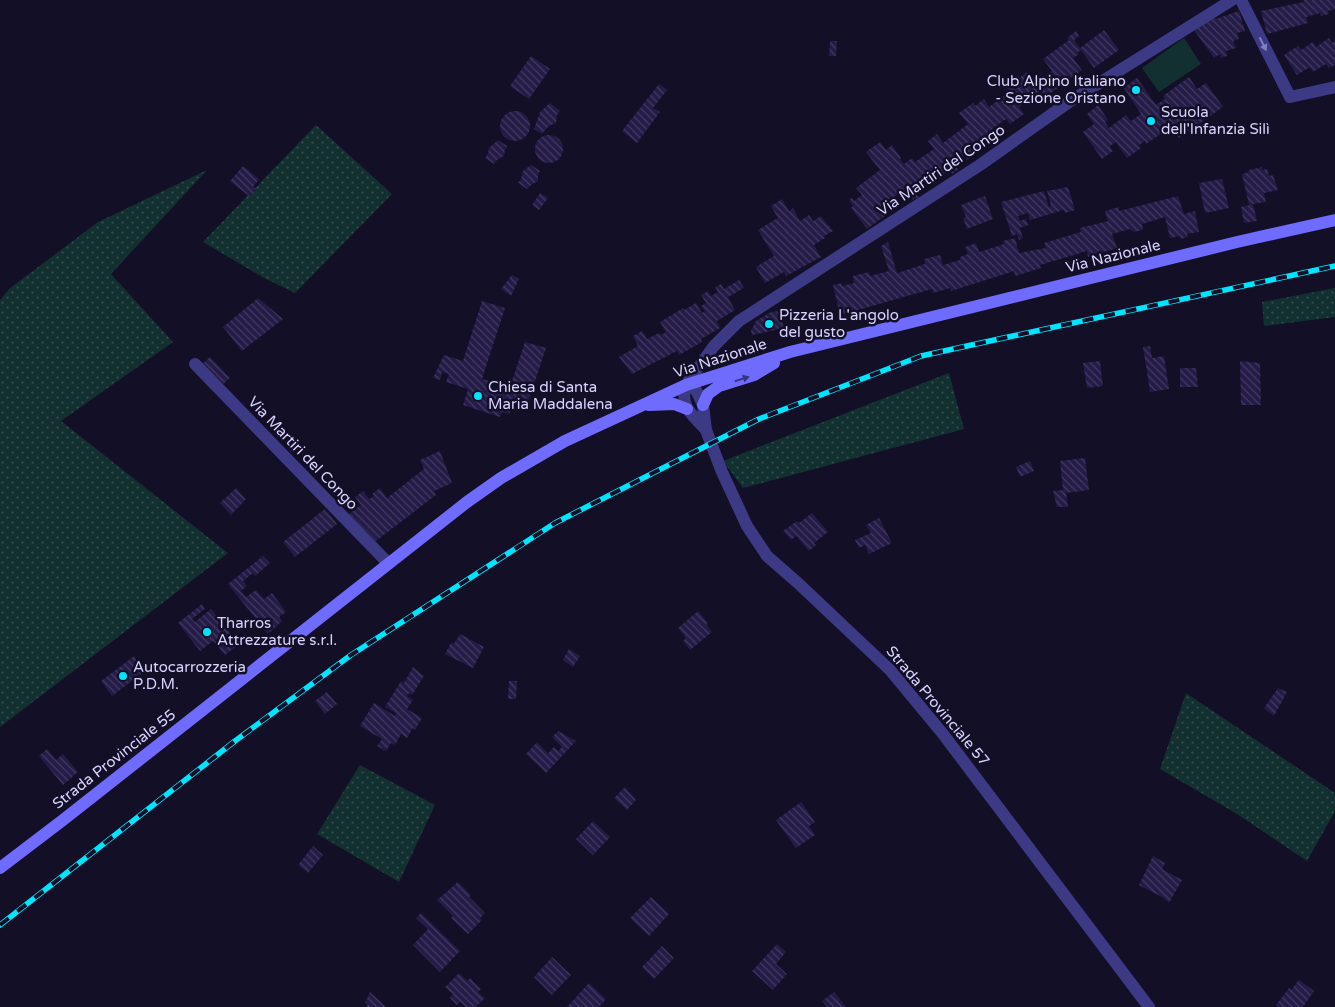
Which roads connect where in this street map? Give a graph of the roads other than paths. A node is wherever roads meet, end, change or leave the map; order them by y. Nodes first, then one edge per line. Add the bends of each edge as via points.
1 (1232, 0) edge
2 (1241, 0) edge
3 (1335, 87) edge
4 (1335, 220) edge
5 (790, 352) junction
6 (195, 364) dead end
7 (686, 385) junction
8 (704, 404) junction
9 (639, 406) junction
10 (687, 409) junction
11 (706, 430) junction
12 (388, 563) junction
13 (0, 868) edge
14 (1149, 1007) edge

1 - 7 street, Via Martiri del Congo via 1069,102 980,165 739,321 714,346
2 -> 3 street via 1290,97
4 - 5 main road, Via Nazionale
5 - 7 main road, Via Nazionale
8 -> 5 main road via 708,394 719,386 754,375
6 - 12 street, Via Martiri del Congo
7 - 8 street via 696,390
7 - 9 main road, Via Nazionale
7 - 10 street via 683,396
8 - 11 street, Strada Provinciale 57
9 - 10 main road via 674,404
9 - 12 main road, Via Nazionale via 565,441 501,478
10 - 11 street, Strada Provinciale 57
11 - 14 street, Strada Provinciale 57 via 747,526 767,556 890,670 943,734
12 - 13 main road, Strada Provinciale 55

